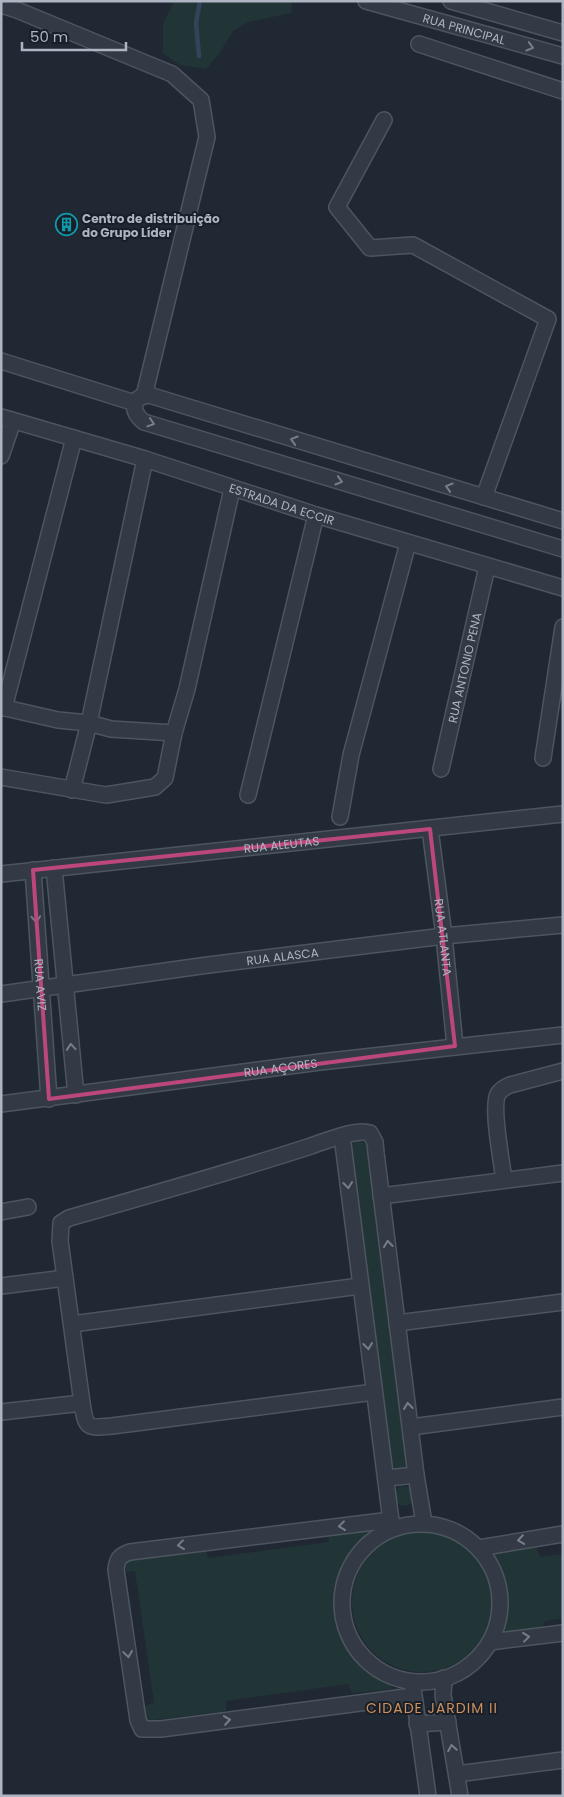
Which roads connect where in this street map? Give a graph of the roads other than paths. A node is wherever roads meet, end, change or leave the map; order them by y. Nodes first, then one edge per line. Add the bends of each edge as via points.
1 (366, 1) edge
2 (444, 1) edge
3 (451, 1) edge
4 (1, 5) edge
5 (438, 22) junction
6 (563, 33) edge
7 (419, 44) dead end
8 (563, 56) edge
9 (563, 91) edge
10 (384, 120) dead end
11 (1, 361) edge
12 (140, 400) junction
13 (7, 419) edge
14 (74, 438) junction
15 (317, 447) junction
16 (1, 456) edge
17 (145, 459) junction
18 (309, 471) junction
19 (232, 488) junction
20 (484, 497) junction
21 (503, 503) junction
22 (316, 516) junction
23 (563, 521) edge
24 (495, 528) junction
25 (408, 543) junction
26 (563, 549) edge
27 (487, 567) junction
28 (563, 588) edge
29 (563, 628) edge
30 (3, 707) edge
31 (89, 723) junction
32 (174, 733) junction
33 (543, 758) dead end
34 (441, 769) dead end
35 (1, 778) edge
36 (72, 790) junction
37 (248, 795) dead end
38 (563, 814) edge
39 (340, 817) dead end
40 (430, 829) junction
41 (54, 868) junction
42 (33, 870) junction
43 (1, 874) edge
44 (563, 924) edge
45 (444, 936) junction
46 (66, 986) junction
47 (41, 989) junction
48 (1, 994) edge
49 (563, 1035) edge
50 (455, 1046) junction
51 (563, 1070) edge
52 (76, 1095) junction
53 (49, 1099) junction
54 (1, 1104) edge
55 (342, 1136) junction
56 (563, 1173) edge
57 (504, 1180) junction
58 (381, 1196) junction
59 (28, 1207) dead end
60 (1, 1212) edge
61 (65, 1278) junction
62 (1, 1286) edge
63 (360, 1286) junction
64 (563, 1302) edge
65 (397, 1323) junction
66 (72, 1324) junction
67 (374, 1392) junction
68 (82, 1403) junction
69 (563, 1407) edge
70 (1, 1412) edge
71 (411, 1427) junction
72 (416, 1475) junction
73 (387, 1478) junction
74 (424, 1523) junction
75 (391, 1524) junction
76 (563, 1534) edge
77 (479, 1548) junction
78 (563, 1633) edge
79 (490, 1642) junction
80 (444, 1678) junction
81 (413, 1689) junction
82 (448, 1722) junction
83 (417, 1724) junction
84 (563, 1760) edge
85 (457, 1774) junction
86 (428, 1796) edge
87 (460, 1796) edge

1 - 5 street, RUA PRINCIPAL
2 - 5 street
3 - 6 street, RUA PRINCIPAL
4 - 12 street via 172,74 201,100 206,137
5 -> 8 street, RUA PRINCIPAL
7 - 9 street
10 - 20 street via 337,207 370,248 413,245 548,319
11 - 12 street
15 -> 12 street via 150,395
12 -> 18 street via 134,408 144,422
13 - 14 street, ESTRADA DA ECCIR
13 - 16 street
14 - 17 street, ESTRADA DA ECCIR
14 - 30 street
15 - 18 street
20 -> 15 street
17 - 19 street, ESTRADA DA ECCIR
17 - 31 street
18 -> 24 street
19 - 22 street, ESTRADA DA ECCIR
19 - 32 street via 188,688
20 - 21 street
21 - 23 street
21 - 24 street
22 - 25 street, ESTRADA DA ECCIR
22 - 37 street
24 - 26 street
25 - 27 street, ESTRADA DA ECCIR
25 - 39 street via 351,755
27 - 28 street, ESTRADA DA ECCIR
27 - 34 street, RUA ANTONIO PENA
29 - 33 street
30 - 31 street via 58,720
31 - 32 street via 111,729
31 - 36 street
32 - 36 street via 165,778 156,787 106,795
35 - 36 street
38 - 40 street, RUA ALEUTAS
40 - 41 street, RUA ALEUTAS
40 - 45 street, RUA ATLANTA
41 - 42 street, RUA ALEUTAS
41 - 46 street, RUA AVIZ
42 - 43 street, RUA ALEUTAS
42 -> 47 street, RUA AVIZ
44 - 45 street, RUA ALASCA
45 - 46 street, RUA ALASCA
45 - 50 street, RUA ATLANTA
46 - 47 street, RUA ALASCA
52 -> 46 street, RUA AVIZ
47 - 48 street, RUA ALASCA
47 - 53 street, RUA AVIZ
49 - 50 street, RUA AÇORES
50 - 52 street, RUA AÇORES
51 - 57 street via 510,1085 498,1093 495,1106
52 - 53 street, RUA AÇORES
53 - 54 street, RUA AÇORES
55 - 58 street via 368,1132 372,1137
55 - 61 street via 64,1220 60,1226 60,1241
55 -> 63 street
56 - 57 street
57 - 58 street
65 -> 58 street
59 - 60 street
61 - 62 street
61 - 66 street
63 - 66 street
63 -> 67 street
64 - 65 street
71 -> 65 street
66 - 68 street
67 - 68 street via 94,1428 86,1422
67 - 73 street
68 - 70 street
69 - 71 street
71 - 72 street
72 - 73 street
72 - 74 street
73 - 75 street
74 - 75 street
74 - 77 street via 444,1526
75 - 81 street via 355,1558 345,1579 341,1602 344,1625 354,1646 370,1664
75 -> 81 street via 130,1552 119,1558 116,1570 142,1729 161,1729
76 -> 77 street
77 - 79 street via 491,1564 498,1583 500,1610
79 -> 78 street
79 - 80 street via 471,1664
80 - 81 street
80 - 82 street via 443,1695
81 - 83 street
82 - 83 street
85 -> 82 street
83 - 86 street
84 - 85 street
85 - 87 street

